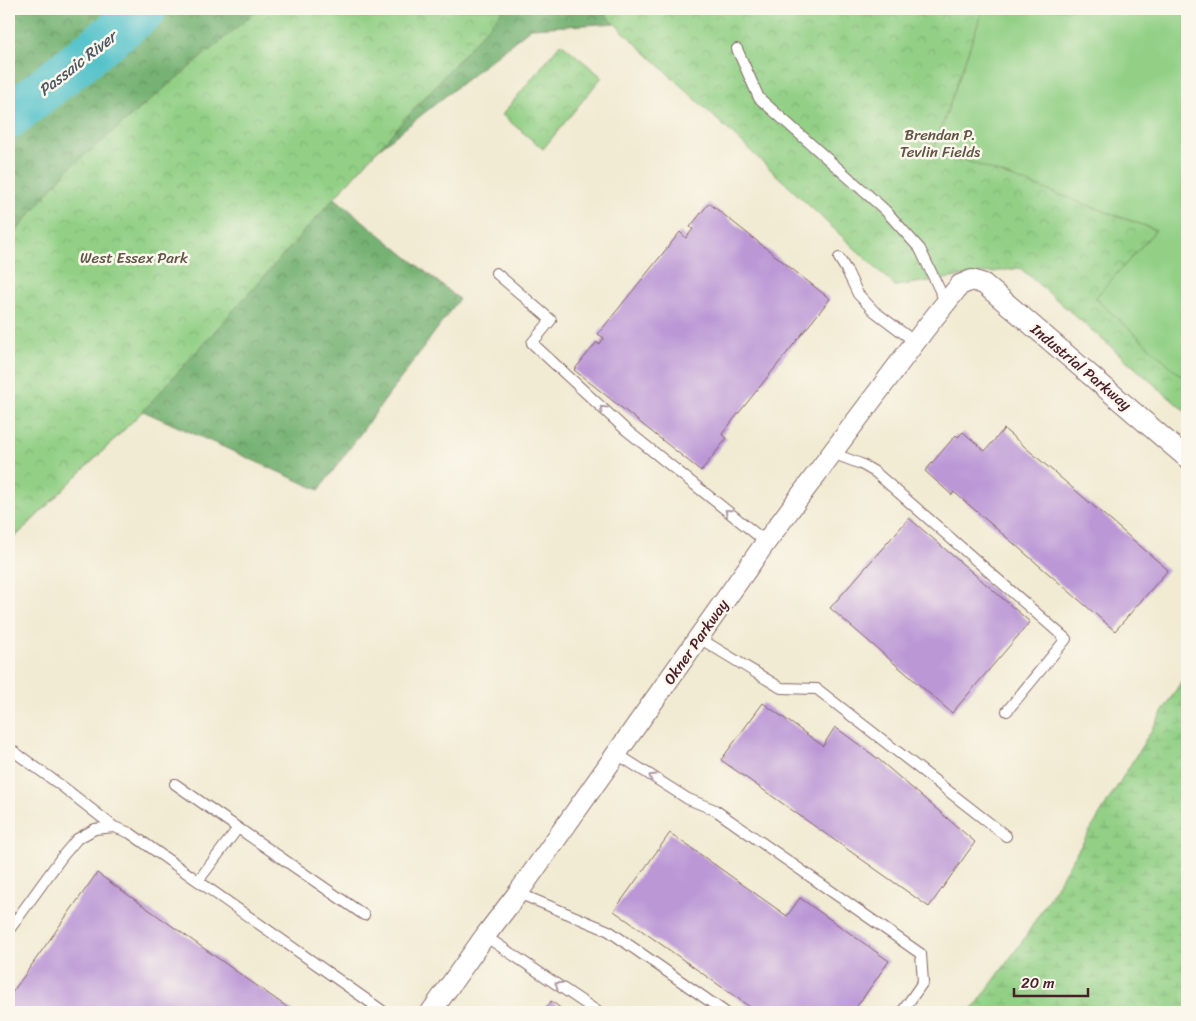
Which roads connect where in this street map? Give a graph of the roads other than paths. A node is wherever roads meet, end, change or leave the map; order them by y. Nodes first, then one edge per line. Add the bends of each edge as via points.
1 (737, 50) dead end
2 (839, 258) dead end
3 (496, 273) dead end
4 (972, 280) joint
5 (946, 303) junction
6 (915, 342) junction
7 (832, 453) junction
8 (1187, 458) edge
9 (766, 542) junction
10 (699, 638) junction
11 (1007, 711) dead end
12 (9, 748) edge
13 (616, 754) junction
14 (175, 784) dead end
15 (114, 827) junction
16 (238, 828) junction
17 (1006, 836) dead end
18 (198, 881) junction
19 (518, 893) junction
20 (364, 915) dead end
21 (9, 930) edge
22 (485, 936) junction
23 (384, 1012) edge
24 (431, 1012) edge
25 (598, 1012) edge
26 (725, 1012) edge
27 (902, 1012) edge

1 - 5 lane via 758,98 885,210 920,250
2 - 6 lane via 858,294 874,311
9 -> 3 lane via 625,429 532,343 550,320
4 - 5 street, Okner Parkway via 960,285
4 - 8 street, Industrial Parkway via 984,284
5 - 6 street, Okner Parkway
6 - 7 street, Okner Parkway
7 - 9 street, Okner Parkway
7 - 11 lane via 875,472 1066,639
9 - 10 street, Okner Parkway
10 - 13 street, Okner Parkway
10 - 17 lane via 781,688 817,689
12 - 15 lane
13 - 19 street, Okner Parkway
27 -> 13 lane via 923,982 921,954 715,810 688,800
14 - 16 lane
15 - 18 lane via 130,834
15 - 21 lane via 95,829 77,839
16 - 18 lane
16 - 20 lane
18 - 23 lane
19 - 22 street, Okner Parkway
19 - 26 lane via 609,931
22 - 24 street, Okner Parkway
25 -> 22 lane

